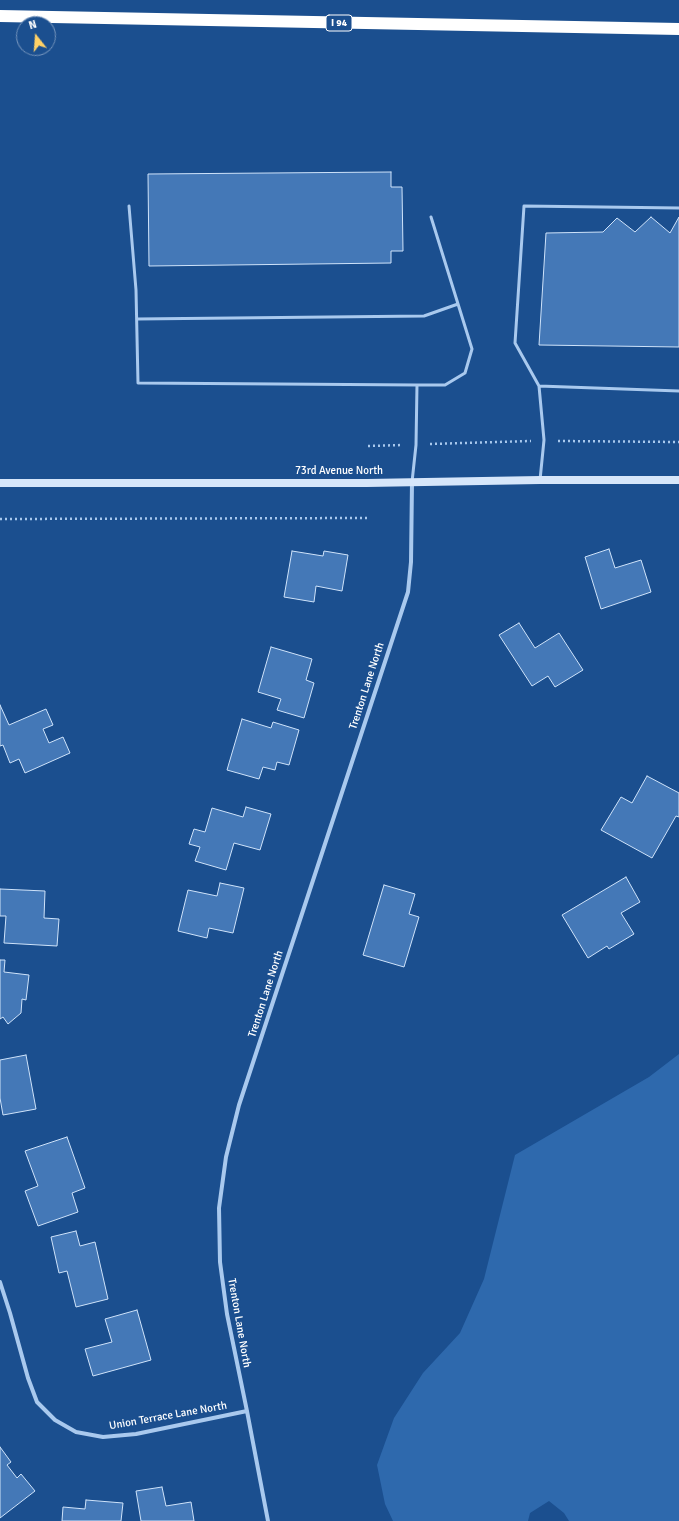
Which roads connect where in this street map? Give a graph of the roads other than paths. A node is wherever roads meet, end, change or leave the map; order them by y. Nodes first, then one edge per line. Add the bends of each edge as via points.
1 (0, 16) edge
2 (679, 29) edge
3 (129, 206) dead end
4 (679, 208) edge
5 (430, 217) dead end
6 (458, 304) junction
7 (137, 319) junction
8 (417, 386) junction
9 (539, 386) junction
10 (679, 391) edge
11 (540, 480) junction
12 (679, 480) edge
13 (412, 482) junction
14 (0, 483) edge
15 (0, 1282) edge
16 (247, 1411) junction
17 (268, 1521) edge

1 - 2 highway, I 94
3 - 7 lane
4 - 9 lane via 524,206 515,343
5 - 6 lane
6 - 7 lane via 424,316
6 - 8 lane via 472,349 465,373 445,385
7 - 8 lane via 138,383
8 - 13 lane via 416,445
9 - 10 lane
9 - 11 lane via 544,440
11 - 12 street, 73rd Avenue North
11 - 13 street, 73rd Avenue North
13 - 14 street, 73rd Avenue North
13 - 16 street, Trenton Lane North via 408,592 239,1105 226,1157 219,1208 220,1262 227,1314
15 - 16 street, Union Terrace Lane North via 37,1402 55,1420 76,1432 103,1437 136,1434
16 - 17 street, Trenton Lane North

